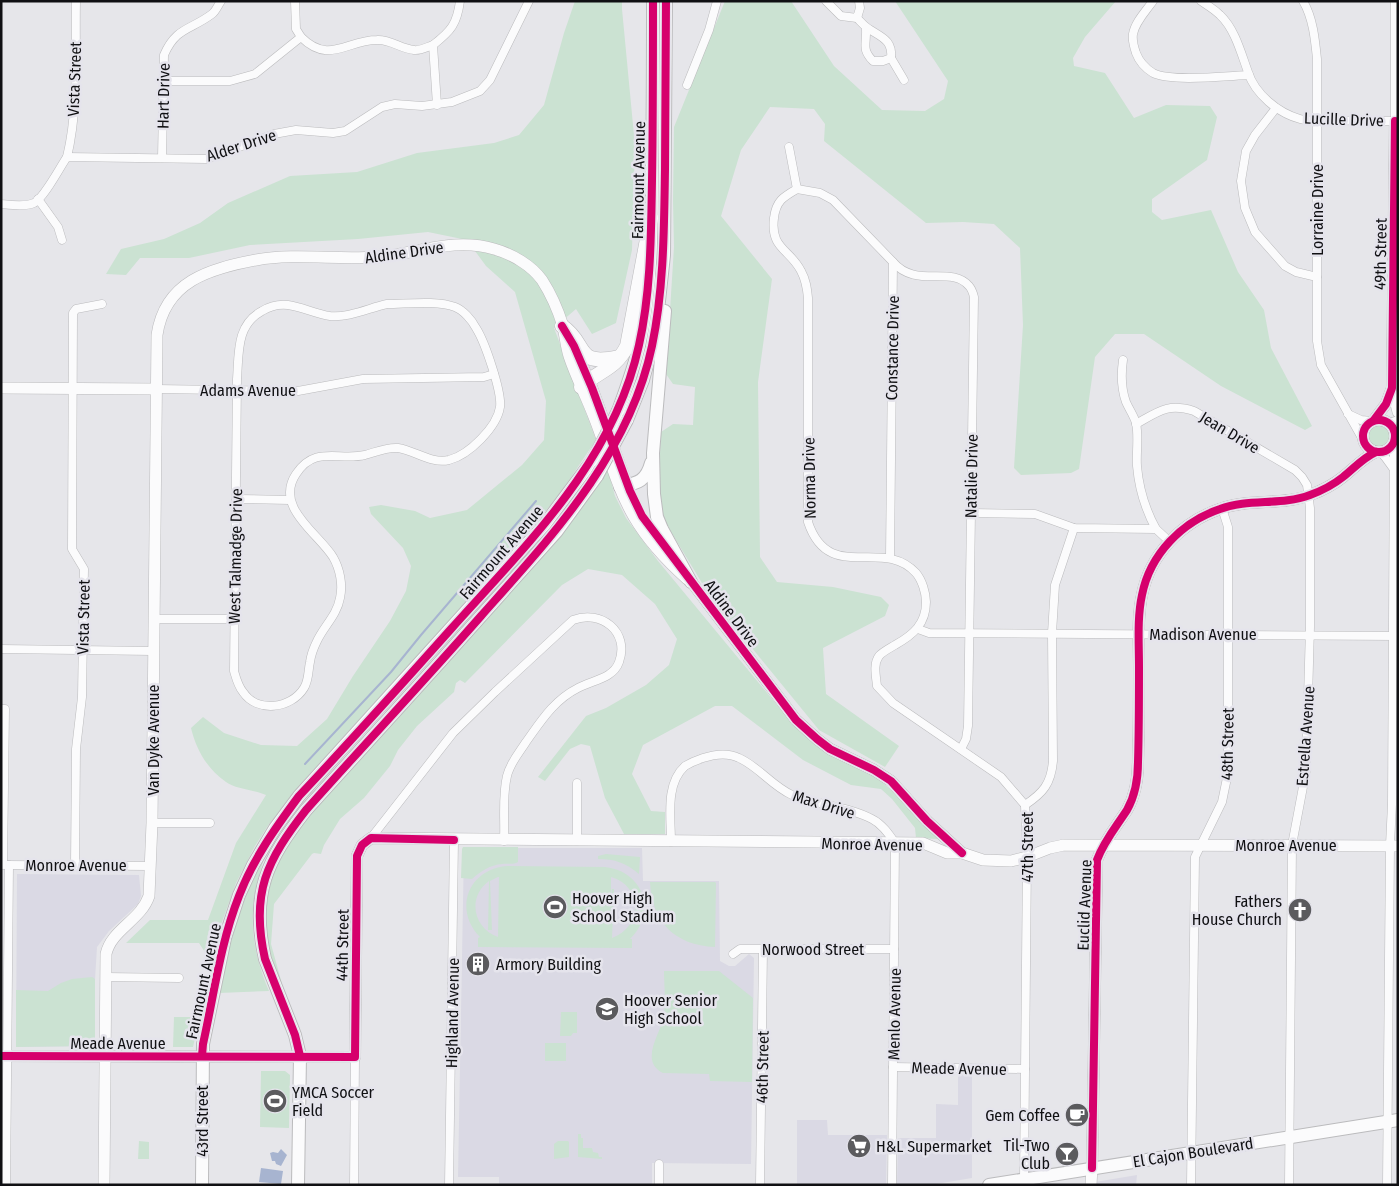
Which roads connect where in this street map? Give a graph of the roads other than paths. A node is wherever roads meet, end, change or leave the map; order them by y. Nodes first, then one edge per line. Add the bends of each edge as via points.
1 (76, 1) edge
2 (221, 1) edge
3 (295, 1) edge
4 (460, 1) edge
5 (529, 1) edge
6 (653, 1) edge
7 (666, 1) edge
8 (672, 1) edge
9 (717, 1) edge
10 (826, 1) edge
11 (859, 1) edge
12 (1153, 1) edge
13 (1201, 1) edge
14 (1303, 1) edge
15 (1394, 1) edge
16 (857, 18) junction
17 (866, 28) junction
18 (301, 37) junction
19 (433, 45) junction
20 (891, 58) junction
21 (1248, 75) junction
22 (904, 80) dead end
23 (164, 81) junction
24 (687, 84) dead end
25 (436, 105) junction
26 (1276, 108) junction
27 (1317, 120) junction
28 (1396, 120) edge
29 (665, 131) junction
30 (789, 147) dead end
31 (67, 157) junction
32 (162, 158) junction
33 (797, 189) junction
34 (38, 199) junction
35 (1, 204) edge
36 (651, 218) junction
37 (62, 240) dead end
38 (664, 255) junction
39 (893, 262) junction
40 (1317, 277) junction
41 (182, 288) joint
42 (102, 304) dead end
43 (562, 326) junction
44 (620, 357) junction
45 (1123, 360) dead end
46 (494, 374) junction
47 (585, 384) junction
48 (1, 388) edge
49 (72, 388) junction
50 (156, 389) junction
51 (237, 390) junction
52 (1393, 394) junction
53 (1398, 412) edge
54 (1348, 414) junction
55 (1373, 420) junction
56 (1392, 422) edge
57 (1136, 424) junction
58 (1396, 437) edge
59 (1362, 438) junction
60 (1378, 452) junction
61 (653, 453) junction
62 (1351, 470) junction
63 (1394, 470) junction
64 (624, 486) junction
65 (1308, 496) junction
66 (236, 499) junction
67 (290, 500) junction
68 (1222, 508) junction
69 (971, 513) junction
70 (1074, 528) junction
71 (1156, 529) junction
72 (1169, 541) junction
73 (890, 558) junction
74 (691, 582) junction
75 (154, 618) junction
76 (234, 619) junction
77 (918, 629) junction
78 (970, 633) junction
79 (1052, 634) junction
80 (1139, 634) junction
81 (1227, 635) junction
82 (1310, 635) junction
83 (1396, 636) edge
84 (1, 649) edge
85 (83, 650) junction
86 (153, 651) junction
87 (3, 709) edge
88 (961, 749) junction
89 (577, 783) dead end
90 (1025, 805) junction
91 (152, 823) junction
92 (210, 823) dead end
93 (371, 838) junction
94 (454, 840) junction
95 (504, 841) junction
96 (577, 841) junction
97 (671, 842) junction
98 (895, 843) junction
99 (1202, 844) junction
100 (1102, 845) junction
101 (1292, 845) junction
102 (1394, 845) edge
103 (962, 853) junction
104 (1027, 857) junction
105 (4, 865) edge
106 (75, 865) junction
107 (150, 866) junction
108 (763, 949) junction
109 (894, 949) junction
110 (733, 954) dead end
111 (106, 977) junction
112 (179, 978) dead end
113 (4, 1056) edge
114 (105, 1056) junction
115 (202, 1056) junction
116 (300, 1056) junction
117 (355, 1057) junction
118 (893, 1067) junction
119 (1025, 1069) junction
120 (1393, 1120) edge
121 (1289, 1137) junction
122 (1191, 1153) junction
123 (659, 1164) dead end
124 (1092, 1168) junction
125 (1024, 1179) junction
126 (6, 1185) edge
127 (104, 1185) edge
128 (202, 1185) edge
129 (298, 1185) edge
130 (354, 1185) edge
131 (450, 1185) edge
132 (658, 1185) edge
133 (760, 1185) edge
134 (892, 1185) edge
135 (991, 1185) edge
136 (1091, 1185) edge
137 (1191, 1185) edge
138 (1289, 1185) edge
139 (1387, 1185) edge

1 - 31 street, Vista Street via 74,113
2 - 23 street, Hart Drive via 213,14 170,42 164,55
3 - 18 street via 296,28
4 - 19 street via 455,24
5 - 25 street, Alder Drive via 490,80 466,97
6 - 36 main road, Fairmount Avenue
7 - 29 main road, Fairmount Avenue
8 - 29 main road via 672,114
9 - 24 street
10 - 16 street via 841,16
11 - 16 street
12 - 21 street via 1132,36 1139,61 1148,70 1169,77
13 - 21 street, Lucille Drive via 1228,25
14 - 27 street, Lorraine Drive via 1318,59
15 - 28 street, 49th Street
16 - 17 street
17 - 20 street via 887,40
17 - 20 street via 866,54 873,61 883,62
18 - 19 street via 320,50 330,51 379,39 416,50
18 - 23 street via 255,74 230,81
19 - 25 street
20 - 22 street
21 - 26 street, Lucille Drive
23 - 32 street, Hart Drive
25 - 32 street, Alder Drive via 395,104 382,107 345,131 296,130 274,134 207,159
26 - 27 street, Lucille Drive via 1301,119
26 - 40 street via 1246,151 1241,181 1245,208 1255,232 1285,266
27 - 28 street, Lucille Drive
27 - 40 street, Lorraine Drive
28 - 52 street, 49th Street
29 - 38 main road, Fairmount Avenue
30 - 33 street
31 - 32 street, Alder Drive
31 - 34 street
33 - 39 street via 820,193 833,200
33 - 73 street, Norma Drive via 776,207 772,232 801,270 808,291 808,522 826,551 842,557
34 - 35 street via 25,205
34 - 37 street via 58,227
36 - 44 highway via 629,340
36 - 115 main road, Fairmount Avenue, bridge via 646,307 639,347 629,381 606,435 592,461 545,524 299,796 275,828 239,895 225,938
38 - 61 main road via 666,299
38 - 116 main road, Fairmount Avenue, bridge via 652,348 643,380 627,420 597,476 557,531 306,810 286,835 267,868 261,897 262,947
39 - 69 street, Natalie Drive via 909,274 958,278 969,286 974,296
39 - 73 street, Constance Drive
40 - 54 street, Lorraine Drive via 1317,341 1321,365
41 - 43 street, Aldine Drive via 210,272 254,260 381,257 434,247 475,246 513,256 528,266 552,297
41 - 50 street, Van Dyke Avenue via 168,302 159,321
42 - 49 street, Vista Street via 73,312
43 - 44 highway via 571,332 590,358 604,361
43 - 47 street, Aldine Drive via 574,346
44 - 47 highway
45 - 57 street via 1125,400
46 - 51 street, Adams Avenue via 484,378 363,379 298,390
46 - 51 street, West Talmadge Drive via 476,328 455,307 386,304 349,315 331,316 280,305 254,315 241,334
46 - 67 street, West Talmadge Drive via 501,401 497,418 492,427 461,456 433,460 391,448 364,455 320,456 303,465 294,476
47 - 64 street, Aldine Drive
48 - 49 street, Adams Avenue
49 - 50 street, Adams Avenue
49 - 85 street, Vista Street via 72,549 84,569
50 - 51 street, Adams Avenue
50 - 75 street, Van Dyke Avenue
51 - 66 street, West Talmadge Drive
52 - 53 street
52 - 55 street, 49th Street
52 - 56 street, 49th Street
54 - 55 street via 1361,420
54 - 59 street, Lorraine Drive
55 - 56 street
55 - 59 street via 1365,426
56 - 58 street
57 - 65 street, Jean Drive via 1169,407 1194,411 1295,470 1304,481
57 - 71 street via 1141,490
58 - 60 street via 1389,449
58 - 63 street
59 - 60 street via 1369,449
59 - 62 street
60 - 62 street via 1370,454
60 - 63 street
61 - 64 main road via 646,476
61 - 74 main road via 657,517
62 - 65 street
63 - 83 street
64 - 74 street, Aldine Drive via 628,506 641,528 670,563
65 - 68 street
65 - 82 street, Estrella Avenue
66 - 67 street
66 - 76 street, West Talmadge Drive
67 - 76 street, West Talmadge Drive via 300,519 334,558 341,581 337,610 318,639 304,688 297,696 278,706 257,704 248,698 234,671
68 - 72 street via 1204,515
68 - 81 street, 48th Street via 1228,527
69 - 70 street via 1035,514
69 - 78 street, Natalie Drive
70 - 71 street
70 - 79 street, 47th Street via 1055,585
71 - 72 street
72 - 80 street, Euclid Avenue via 1146,581 1139,609
73 - 77 street, Norma Drive via 918,575 926,594 926,612
74 - 103 street, Aldine Drive via 796,720 830,749 891,781 926,821
75 - 76 street
75 - 86 street, Van Dyke Avenue
77 - 78 street, Madison Avenue via 929,633
77 - 88 street via 879,656 875,667 876,686 893,703
78 - 79 street, Madison Avenue
78 - 88 street, Natalie Drive via 968,726
79 - 80 street, Madison Avenue
79 - 90 street, 47th Street via 1051,776 1047,785
80 - 81 street, Madison Avenue
80 - 100 street, Euclid Avenue via 1136,785 1127,810
81 - 82 street, Madison Avenue
81 - 99 street, 48th Street via 1228,773 1222,802
82 - 83 street, Madison Avenue
82 - 101 street, Estrella Avenue via 1306,771
83 - 102 street
84 - 85 street
85 - 86 street
85 - 106 street, Vista Street via 76,749
86 - 91 street, Van Dyke Avenue
87 - 105 street
88 - 90 street via 1001,777
89 - 96 street
90 - 104 street, 47th Street
91 - 92 street
91 - 107 street, Van Dyke Avenue
93 - 94 street, Monroe Avenue
93 - 95 street, 44th Street via 453,733 568,624 579,617 600,618 618,634 622,645 619,663 610,674 561,698 546,713 513,761 507,775
93 - 117 street, 44th Street via 362,845 357,856
94 - 95 street, Monroe Avenue
94 - 131 street, Highland Avenue
95 - 96 street, Monroe Avenue
96 - 97 street, Monroe Avenue
97 - 98 street, Monroe Avenue
97 - 98 street, Max Drive via 672,788 676,778 686,765 722,753 738,757 793,795 872,819
98 - 103 street, Monroe Avenue via 923,843 946,853
98 - 109 street, Menlo Avenue
99 - 100 street, Monroe Avenue
99 - 101 street, Monroe Avenue
99 - 122 street, 48th Street via 1194,857 1193,881
100 - 104 street, Monroe Avenue via 1064,845
100 - 124 street, Euclid Avenue via 1096,860
101 - 102 street, Monroe Avenue
101 - 121 street, Estrella Avenue
102 - 120 street
103 - 104 street, Monroe Avenue via 983,860 1011,861
104 - 119 street, 47th Street
105 - 106 street, Monroe Avenue
105 - 113 street
106 - 107 street, Monroe Avenue
107 - 111 street, Van Dyke Avenue via 146,904 108,946
108 - 109 street, Norwood Street
108 - 110 street, Norwood Street via 740,949
108 - 133 street, 46th Street
109 - 118 street, Menlo Avenue
111 - 112 street
111 - 114 street, Van Dyke Avenue
113 - 114 street, Meade Avenue
113 - 126 street
114 - 115 street, Meade Avenue
114 - 127 street, Van Dyke Avenue
115 - 116 street, Meade Avenue
115 - 128 main road, 43rd Street
116 - 117 street, Meade Avenue
116 - 129 main road, Fairmount Avenue
117 - 130 street, 44th Street
118 - 119 street, Meade Avenue
118 - 134 street, Menlo Avenue
119 - 125 street, 47th Street
120 - 121 main road, El Cajon Boulevard
120 - 139 street
121 - 122 main road, El Cajon Boulevard
121 - 138 street, Estrella Avenue
122 - 124 main road, El Cajon Boulevard
122 - 137 street, 48th Street
123 - 132 street
124 - 125 main road, El Cajon Boulevard
124 - 136 street, Euclid Avenue
125 - 135 main road, El Cajon Boulevard

